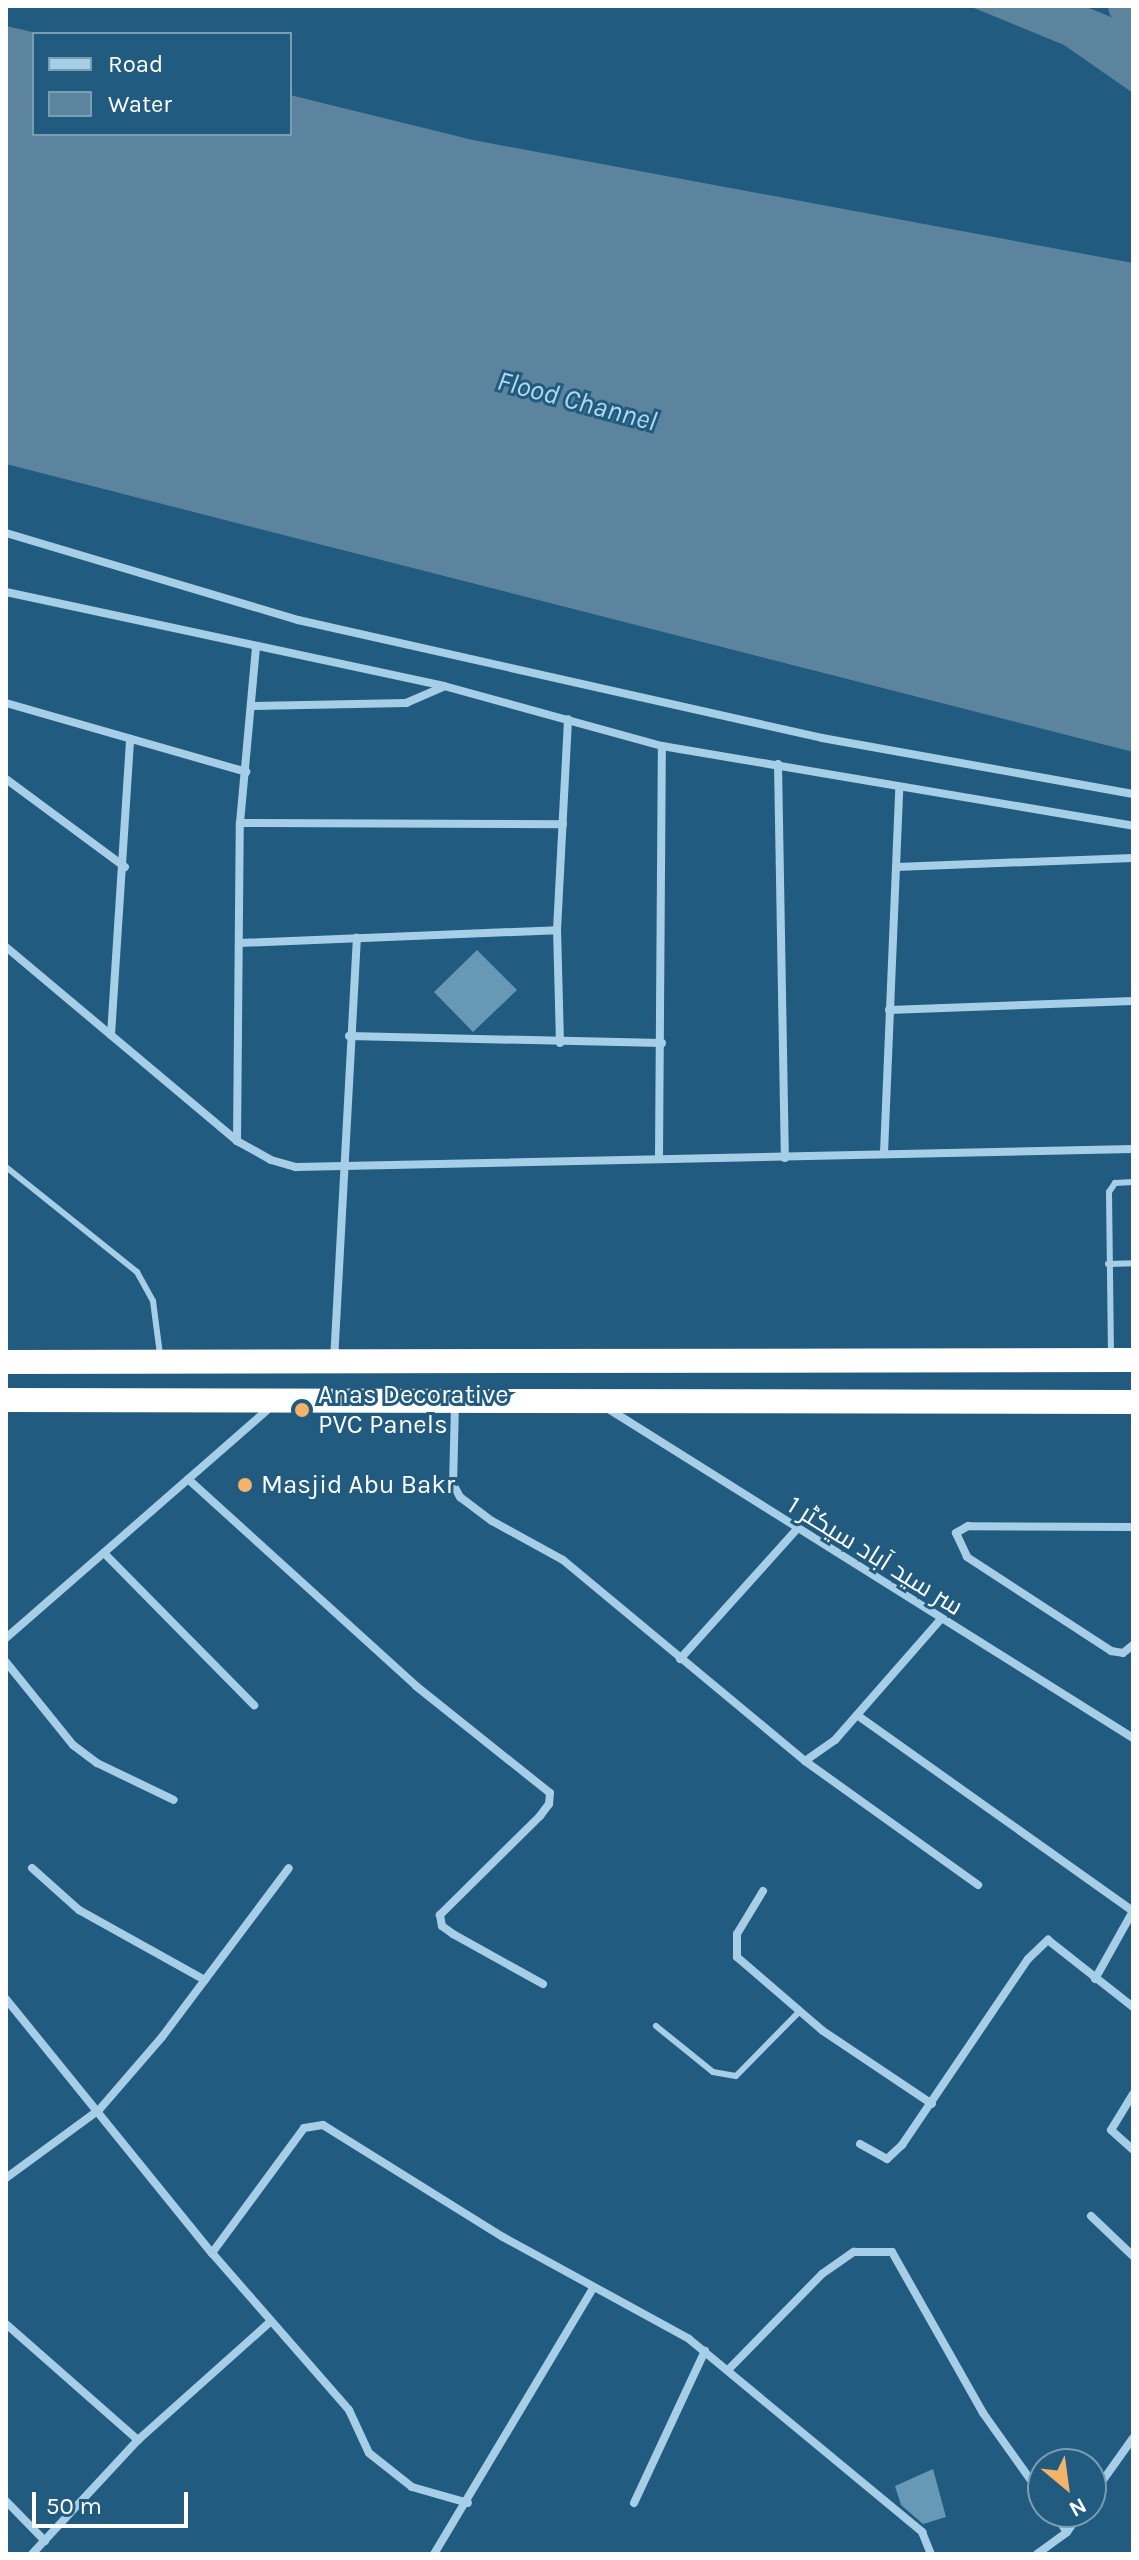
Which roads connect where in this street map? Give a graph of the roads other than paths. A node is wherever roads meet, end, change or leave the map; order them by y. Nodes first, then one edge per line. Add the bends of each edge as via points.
1 (6, 533) edge
2 (6, 592) edge
3 (256, 647) junction
4 (444, 686) junction
5 (6, 703) edge
6 (254, 706) junction
7 (568, 719) junction
8 (130, 739) junction
9 (662, 746) junction
10 (778, 764) junction
11 (246, 772) junction
12 (6, 779) edge
13 (899, 789) junction
14 (1133, 794) edge
15 (240, 823) junction
16 (563, 824) junction
17 (1133, 826) edge
18 (1133, 858) edge
19 (125, 867) junction
20 (896, 867) junction
21 (557, 930) junction
22 (357, 938) junction
23 (239, 943) junction
24 (6, 947) edge
25 (1133, 1001) edge
26 (889, 1010) junction
27 (111, 1035) junction
28 (349, 1036) junction
29 (560, 1043) junction
30 (662, 1043) junction
31 (237, 1141) junction
32 (1133, 1149) edge
33 (884, 1153) junction
34 (659, 1157) junction
35 (785, 1158) junction
36 (342, 1166) junction
37 (6, 1167) edge
38 (1133, 1182) edge
39 (1133, 1263) edge
40 (1108, 1264) junction
41 (1122, 1360) edge
42 (334, 1361) junction
43 (6, 1362) edge
44 (161, 1362) junction
45 (455, 1399) junction
46 (6, 1400) edge
47 (279, 1400) junction
48 (1133, 1402) edge
49 (600, 1403) junction
50 (188, 1479) junction
51 (1133, 1527) edge
52 (796, 1530) junction
53 (104, 1553) junction
54 (940, 1620) junction
55 (6, 1638) edge
56 (1133, 1645) edge
57 (680, 1659) junction
58 (6, 1662) edge
59 (254, 1705) dead end
60 (857, 1715) junction
61 (1133, 1738) edge
62 (805, 1761) junction
63 (174, 1800) dead end
64 (32, 1868) dead end
65 (289, 1868) dead end
66 (978, 1885) dead end
67 (763, 1891) dead end
68 (1133, 1911) edge
69 (1095, 1979) junction
70 (205, 1980) junction
71 (543, 1984) dead end
72 (6, 1999) edge
73 (1133, 2007) edge
74 (799, 2012) junction
75 (656, 2026) dead end
76 (1133, 2094) edge
77 (932, 2104) junction
78 (99, 2110) junction
79 (860, 2144) dead end
80 (1133, 2150) edge
81 (6, 2178) edge
82 (1091, 2216) dead end
83 (212, 2253) junction
84 (1133, 2256) edge
85 (593, 2288) junction
86 (270, 2322) junction
87 (6, 2324) edge
88 (705, 2351) junction
89 (729, 2369) junction
90 (1133, 2438) edge
91 (138, 2440) junction
92 (1027, 2475) edge
93 (1107, 2475) edge
94 (6, 2501) edge
95 (468, 2503) junction
96 (634, 2503) dead end
97 (1064, 2528) edge
98 (1070, 2528) edge
99 (1067, 2532) junction
100 (45, 2541) junction
101 (32, 2554) edge
102 (434, 2554) edge
103 (931, 2554) edge
104 (1037, 2554) edge

1 - 14 street via 313,623 822,738
2 - 3 street
3 - 4 street
3 - 6 street
4 - 6 street via 406,703
4 - 7 street
5 - 8 street
6 - 11 street
7 - 9 street
7 - 16 street
8 - 11 street
8 - 19 street
9 - 10 street
9 - 30 street
10 - 13 street
10 - 35 street
11 - 15 street
12 - 19 street
13 - 17 street
13 - 20 street
15 - 16 street
15 - 23 street
16 - 21 street
18 - 20 street
19 - 27 street
20 - 26 street
21 - 22 street
21 - 29 street
22 - 23 street
22 - 28 street
23 - 31 street
24 - 27 street
25 - 26 street
26 - 33 street
27 - 31 street
28 - 29 street
28 - 36 street
29 - 30 street
30 - 34 street
31 - 36 street via 296,1167
32 - 33 street
33 - 35 street
34 - 35 street
34 - 36 street
36 - 42 street
37 - 44 lane via 137,1272 153,1301
38 - 40 lane via 1110,1186
39 - 40 lane
40 - 41 lane
41 - 42 highway
42 - 44 highway
43 - 44 highway
45 - 47 highway
45 - 49 highway
45 - 57 street via 453,1484 460,1497 563,1560
46 - 47 highway
47 - 50 street
48 - 49 highway
49 - 52 street, سر سید آباد سیکٹر 1
50 - 53 street
50 - 71 street via 416,1686 550,1793 540,1816 440,1915 442,1926 453,1934
51 - 56 street via 968,1526 956,1533 967,1557 1111,1651 1123,1653
52 - 54 street, سر سید آباد سیکٹر 1
52 - 57 street
53 - 55 street
53 - 59 street
54 - 60 street
54 - 61 street, سر سید آباد سیکٹر 1
57 - 62 street
58 - 63 street via 73,1745 97,1763
60 - 62 street via 819,1755
60 - 68 street
62 - 66 street
64 - 70 street via 79,1910
65 - 70 street
67 - 74 street via 737,1934 737,1957
68 - 69 street
69 - 73 street
69 - 77 street via 1048,1940 1028,1959
70 - 78 street
72 - 78 street
74 - 75 lane via 736,2076 713,2072
74 - 77 street
76 - 80 street via 1111,2130
77 - 79 street via 887,2159
78 - 81 street
78 - 83 street
82 - 84 street
83 - 85 street via 313,2123
83 - 86 street
85 - 88 street
85 - 95 street
86 - 91 street
86 - 95 street via 349,2410 369,2453 384,2468 412,2487
87 - 91 street
88 - 89 street
88 - 96 street
89 - 92 street via 843,2259 863,2250 892,2252 983,2413
89 - 103 street via 922,2532
90 - 93 street
91 - 100 street
94 - 100 street
95 - 102 street
97 - 99 street
98 - 99 street
99 - 104 street
100 - 101 street

